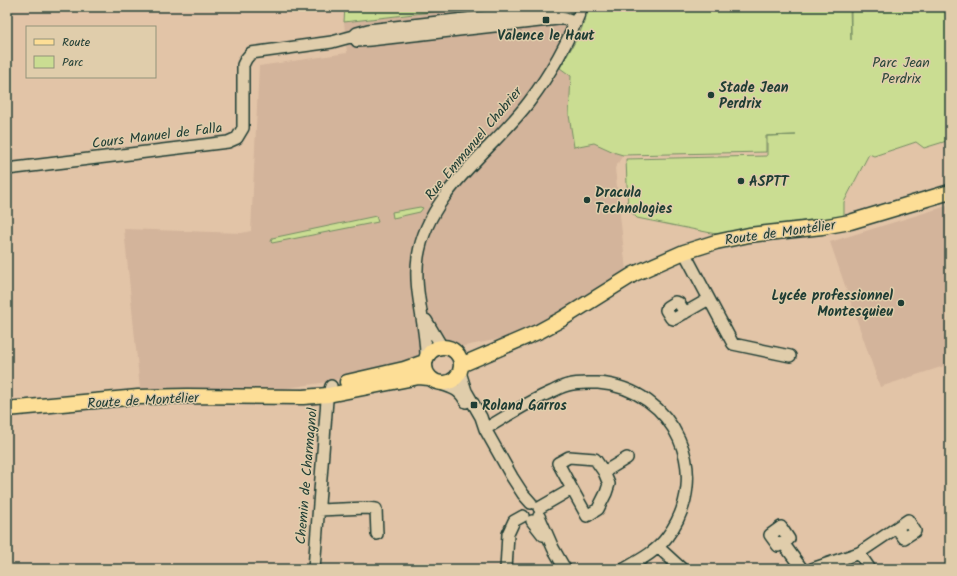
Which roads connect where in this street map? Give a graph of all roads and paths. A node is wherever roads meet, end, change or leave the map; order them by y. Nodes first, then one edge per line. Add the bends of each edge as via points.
1 (570, 7) edge
2 (579, 8) edge
3 (576, 23) junction
4 (354, 36) junction
5 (7, 169) edge
6 (950, 192) edge
7 (684, 252) junction
8 (709, 299) junction
9 (421, 308) junction
10 (685, 313) dead end
11 (510, 343) junction
12 (448, 349) junction
13 (790, 356) dead end
14 (425, 359) junction
15 (460, 369) junction
16 (429, 378) junction
17 (441, 384) junction
18 (329, 390) junction
19 (7, 409) edge
20 (485, 429) junction
21 (627, 458) dead end
22 (604, 472) junction
23 (572, 489) junction
24 (319, 510) junction
25 (532, 512) junction
26 (897, 528) dead end
27 (376, 534) dead end
28 (783, 543) dead end
29 (658, 547) junction
30 (859, 553) junction
31 (314, 569) edge
32 (506, 569) edge
33 (565, 569) edge
34 (624, 569) edge
35 (682, 569) edge
36 (802, 569) edge
37 (812, 569) edge
38 (870, 569) edge

1 - 4 street, Cours Manuel de Falla via 368,30
2 - 3 street, Rue Emmanuel Chabrier
3 - 4 street, Cours Manuel de Falla via 558,19 357,41
3 - 9 street, Rue Emmanuel Chabrier via 529,102 454,186 429,220 417,268
4 - 5 street, Cours Manuel de Falla via 332,42 251,53 243,65 243,128 237,138 228,142
6 - 7 main road, Route de Montélier via 850,222 748,234
7 - 8 street
7 - 11 main road, Route de Montélier via 634,274 551,326
8 - 10 street
8 - 13 street via 733,344
9 - 12 street, Rue Emmanuel Chabrier via 427,322
9 - 14 street, Rue Emmanuel Chabrier via 426,338
11 - 12 main road, Route de Montélier
11 - 15 main road, Route de Montélier
12 - 14 main road, Route de Montélier via 436,348
12 - 15 main road via 460,360
14 - 16 main road
14 - 18 main road, Route de Montélier via 404,369
15 - 17 main road, Route de Montélier via 452,381
15 - 20 street via 466,391
16 - 17 main road, Route de Montélier
16 - 18 main road, Route de Montélier via 419,377
17 - 20 street via 461,394
18 - 19 main road, Route de Montélier via 278,397 138,398
18 - 24 street, Chemin de Charmagnol
20 - 25 street
20 - 29 street via 542,396 567,385 588,382 609,384 632,391 651,403 664,414 678,439 687,464 688,479 683,507 676,523
21 - 22 street
22 - 23 street via 595,460 570,457 558,463
22 - 23 street via 609,484 606,493 598,510 587,516
23 - 25 street
24 - 27 street via 376,509
24 - 31 street, Chemin de Charmagnol
25 - 32 street via 514,521 508,534
25 - 33 street
26 - 30 street
28 - 36 street
29 - 34 street
29 - 35 street
30 - 37 street
30 - 38 street

